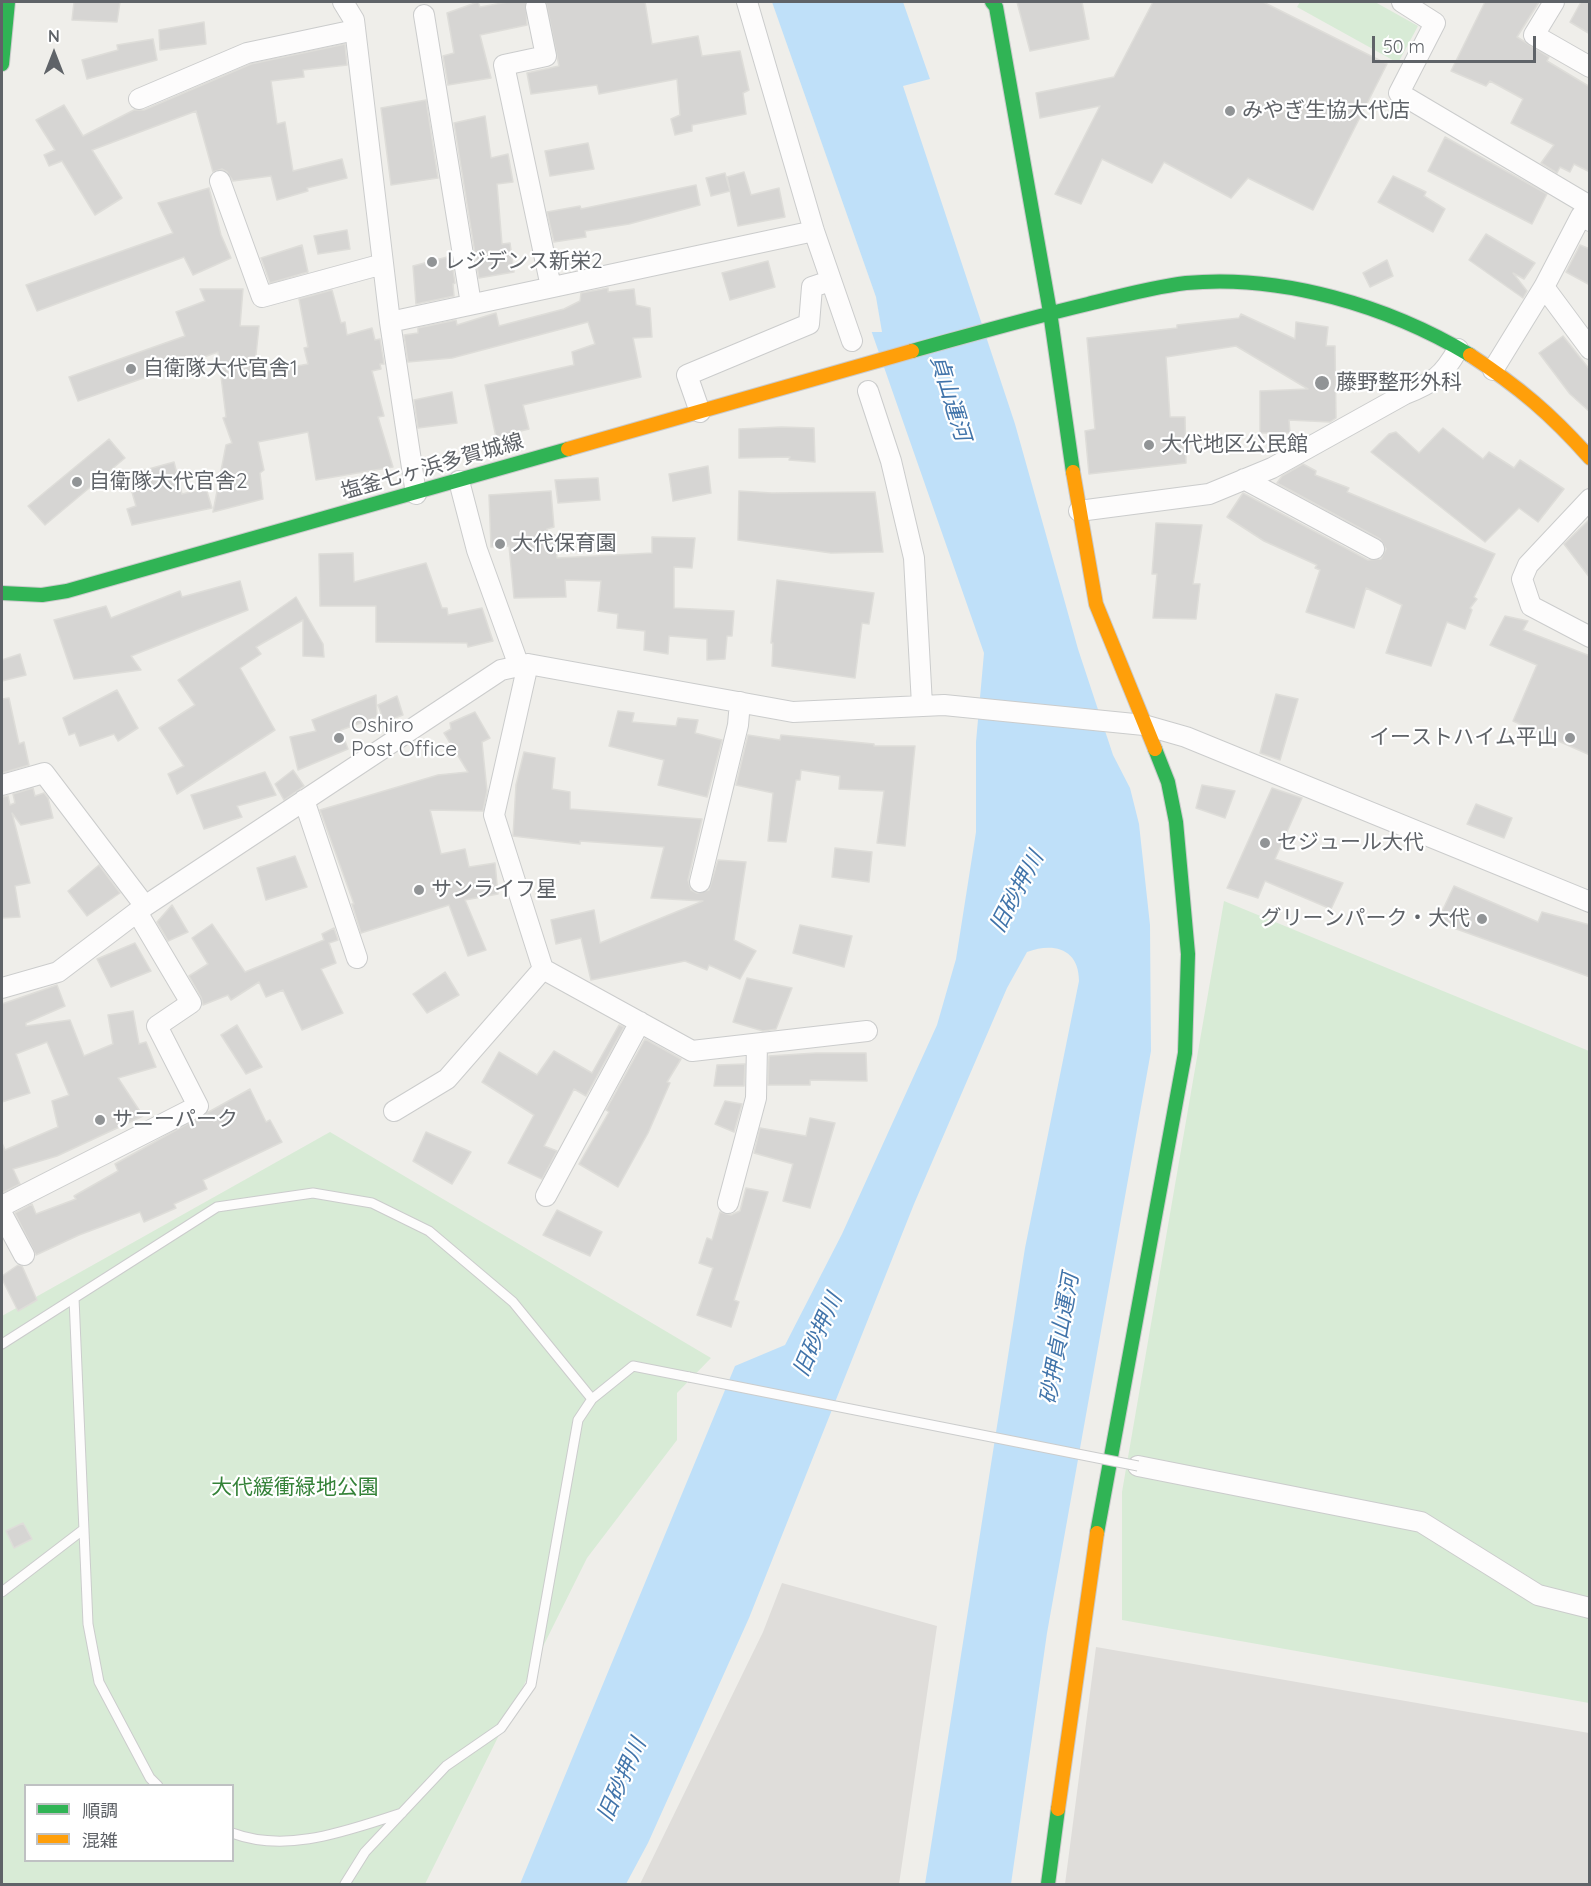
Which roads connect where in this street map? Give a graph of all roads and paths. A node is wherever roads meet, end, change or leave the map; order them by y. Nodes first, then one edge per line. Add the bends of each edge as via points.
1 (8, 2) edge
2 (343, 2) edge
3 (747, 2) edge
4 (992, 2) edge
5 (1402, 2) edge
6 (1554, 2) edge
7 (536, 8) dead end
8 (424, 15) dead end
9 (355, 30) junction
10 (2, 64) edge
11 (1590, 67) edge
12 (139, 99) dead end
13 (220, 181) dead end
14 (1587, 211) edge
15 (814, 231) junction
16 (383, 264) junction
17 (830, 281) junction
18 (551, 287) junction
19 (1544, 287) junction
20 (471, 304) junction
21 (1050, 312) junction
22 (390, 322) junction
23 (852, 341) dead end
24 (1458, 349) junction
25 (1590, 349) edge
26 (1493, 370) junction
27 (868, 391) dead end
28 (700, 412) junction
29 (1590, 458) edge
30 (1244, 479) junction
31 (459, 481) junction
32 (416, 494) junction
33 (1590, 499) edge
34 (1079, 511) junction
35 (1374, 549) dead end
36 (2, 593) edge
37 (1590, 637) edge
38 (523, 665) junction
39 (740, 702) junction
40 (922, 705) junction
41 (1144, 725) junction
42 (2, 785) edge
43 (304, 800) junction
44 (699, 882) dead end
45 (1590, 902) edge
46 (141, 909) junction
47 (357, 958) dead end
48 (543, 969) junction
49 (2, 988) edge
50 (640, 1022) junction
51 (867, 1031) dead end
52 (757, 1044) junction
53 (394, 1111) dead end
54 (546, 1196) dead end
55 (728, 1203) dead end
56 (2, 1206) edge
57 (2, 1214) edge
58 (24, 1255) dead end
59 (74, 1298) junction
60 (2, 1344) edge
61 (592, 1399) junction
62 (1138, 1466) joint
63 (84, 1529) junction
64 (2, 1592) edge
65 (1590, 1608) edge
66 (157, 1784) edge
67 (402, 1813) junction
68 (234, 1834) edge
69 (345, 1884) edge
70 (1048, 1884) edge

1 - 10 street
2 - 9 street via 354,20
3 - 15 street
4 - 21 street via 996,7
5 - 14 street via 1435,23 1400,93
6 - 11 street via 1534,35
7 - 18 street via 546,56 504,65
8 - 20 street
9 - 12 street via 247,53
9 - 16 street
13 - 16 street via 262,297
14 - 19 street
15 - 17 street
15 - 18 street
16 - 22 street
17 - 23 street
17 - 28 street via 812,287 809,324 687,375
18 - 20 street
19 - 25 street
19 - 26 street
20 - 22 street
21 - 24 street via 1152,288 1189,283 1254,283 1356,306
21 - 28 street, 塩釜七ヶ浜多賀城線
21 - 34 street
22 - 32 street
24 - 26 street
24 - 30 street via 1445,372 1426,386
26 - 29 street via 1544,408
27 - 40 street via 891,461 914,558
28 - 31 street, 塩釜七ヶ浜多賀城線
30 - 34 street via 1209,494
30 - 35 street
31 - 32 street, 塩釜七ヶ浜多賀城線
31 - 38 street via 477,550
32 - 36 street, 塩釜七ヶ浜多賀城線 via 67,591 42,595
33 - 37 street via 1528,565 1522,579 1531,606
34 - 41 street via 1096,604
38 - 39 street
38 - 43 street via 501,670
38 - 48 street via 494,815
39 - 40 street via 793,712
39 - 44 street via 738,725
40 - 41 street
41 - 45 street via 1186,737
41 - 70 street via 1168,782 1176,822 1188,954 1185,1053 1098,1525
42 - 46 street via 44,773
43 - 46 street
43 - 47 street
46 - 49 street via 58,972
46 - 56 street via 191,1003 157,1026 198,1106
48 - 50 street
48 - 53 street via 447,1079
50 - 52 street via 692,1051
50 - 54 street
51 - 52 street
52 - 55 street via 756,1098
57 - 58 street
59 - 60 lane
59 - 61 lane via 217,1207 313,1192 372,1203 429,1231 513,1302
59 - 63 lane
61 - 62 lane, bridge via 633,1366
61 - 67 lane via 578,1420 531,1685 501,1728 446,1766
62 - 65 street via 1421,1522 1538,1595
63 - 64 lane
63 - 66 lane via 88,1624 99,1682 150,1778
67 - 68 lane via 321,1838 253,1841
67 - 69 lane via 365,1852

